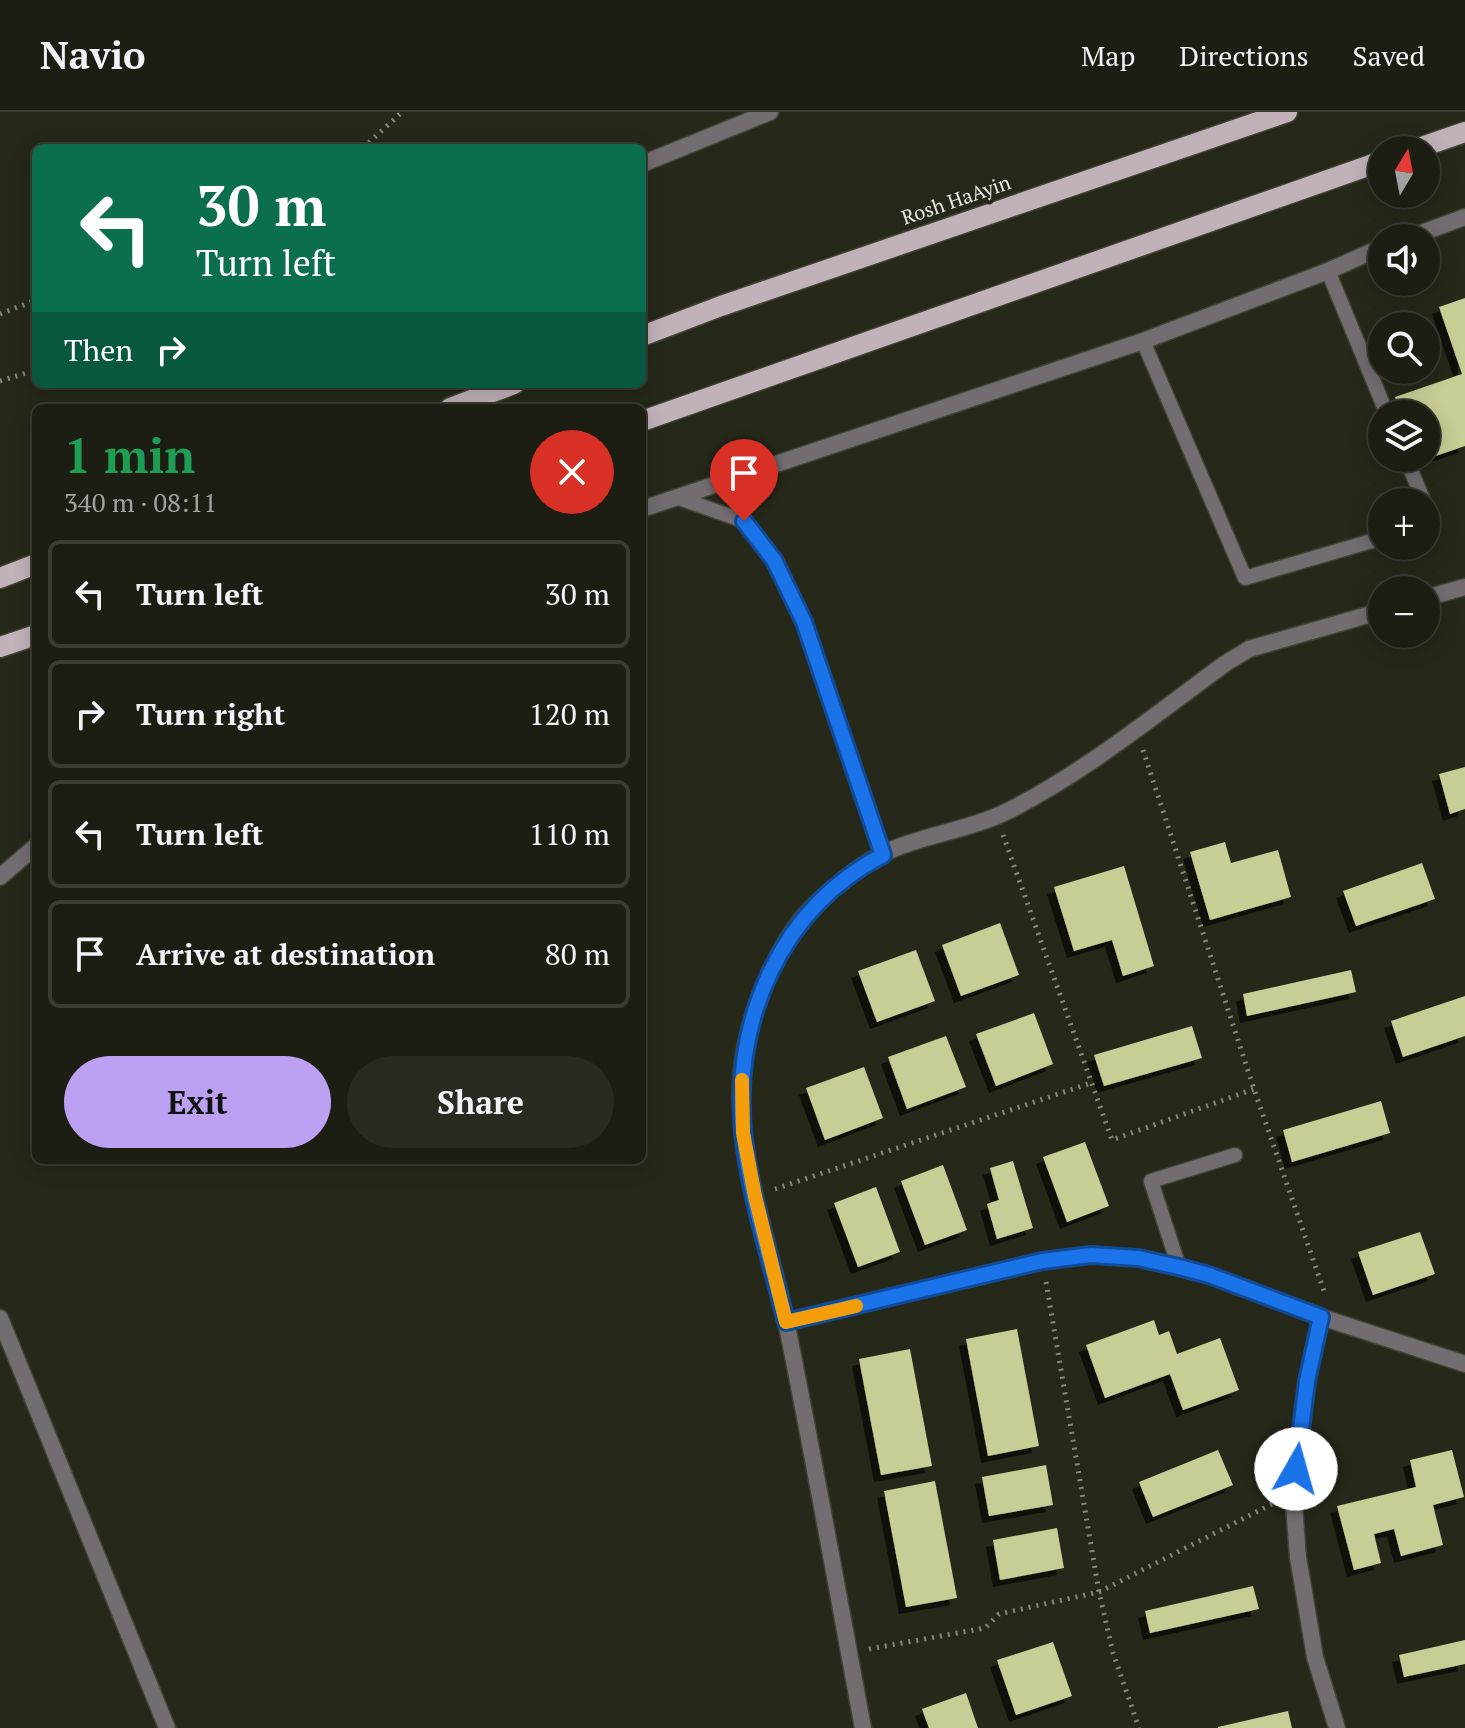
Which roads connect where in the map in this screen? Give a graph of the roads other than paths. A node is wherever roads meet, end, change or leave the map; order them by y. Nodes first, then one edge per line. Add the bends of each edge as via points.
1 (770, 112) edge
2 (1287, 112) edge
3 (1465, 132) edge
4 (1440, 141) edge
5 (646, 162) edge
6 (1368, 166) edge
7 (1465, 217) edge
8 (1440, 226) edge
9 (1368, 253) edge
10 (1328, 271) junction
11 (646, 334) edge
12 (1143, 341) junction
13 (503, 388) edge
14 (1381, 400) edge
15 (461, 404) edge
16 (646, 420) edge
17 (676, 497) junction
18 (646, 508) edge
19 (1368, 542) edge
20 (32, 566) edge
21 (0, 578) edge
22 (1465, 587) edge
23 (1440, 594) edge
24 (1368, 615) edge
25 (32, 636) edge
26 (0, 647) edge
27 (32, 849) edge
28 (883, 855) junction
29 (0, 877) edge
30 (1235, 1155) dead end
31 (1179, 1267) junction
32 (0, 1318) edge
33 (1328, 1319) junction
34 (786, 1322) junction
35 (1465, 1364) edge
36 (167, 1728) edge
37 (863, 1728) edge
38 (1337, 1728) edge

1 - 5 street
2 - 11 main road, Rosh HaAyin
3 - 4 main road
6 - 16 main road
7 - 8 street
9 - 10 street
10 - 12 street
10 - 14 lane
12 - 17 street
12 - 19 lane via 1245,578
13 - 15 main road
17 - 18 street
17 - 28 lane via 744,521 774,560 804,622
20 - 21 main road
22 - 23 street
24 - 28 street via 1249,649 1092,762 1007,812
25 - 26 main road
27 - 29 street
28 - 34 street via 857,868 801,919 773,964 741,1070 743,1133
30 - 31 lane via 1151,1181
31 - 33 street
31 - 34 street via 1091,1255 1042,1261
32 - 36 street
33 - 35 street
33 - 38 street via 1307,1381 1293,1493 1315,1657
34 - 37 street

